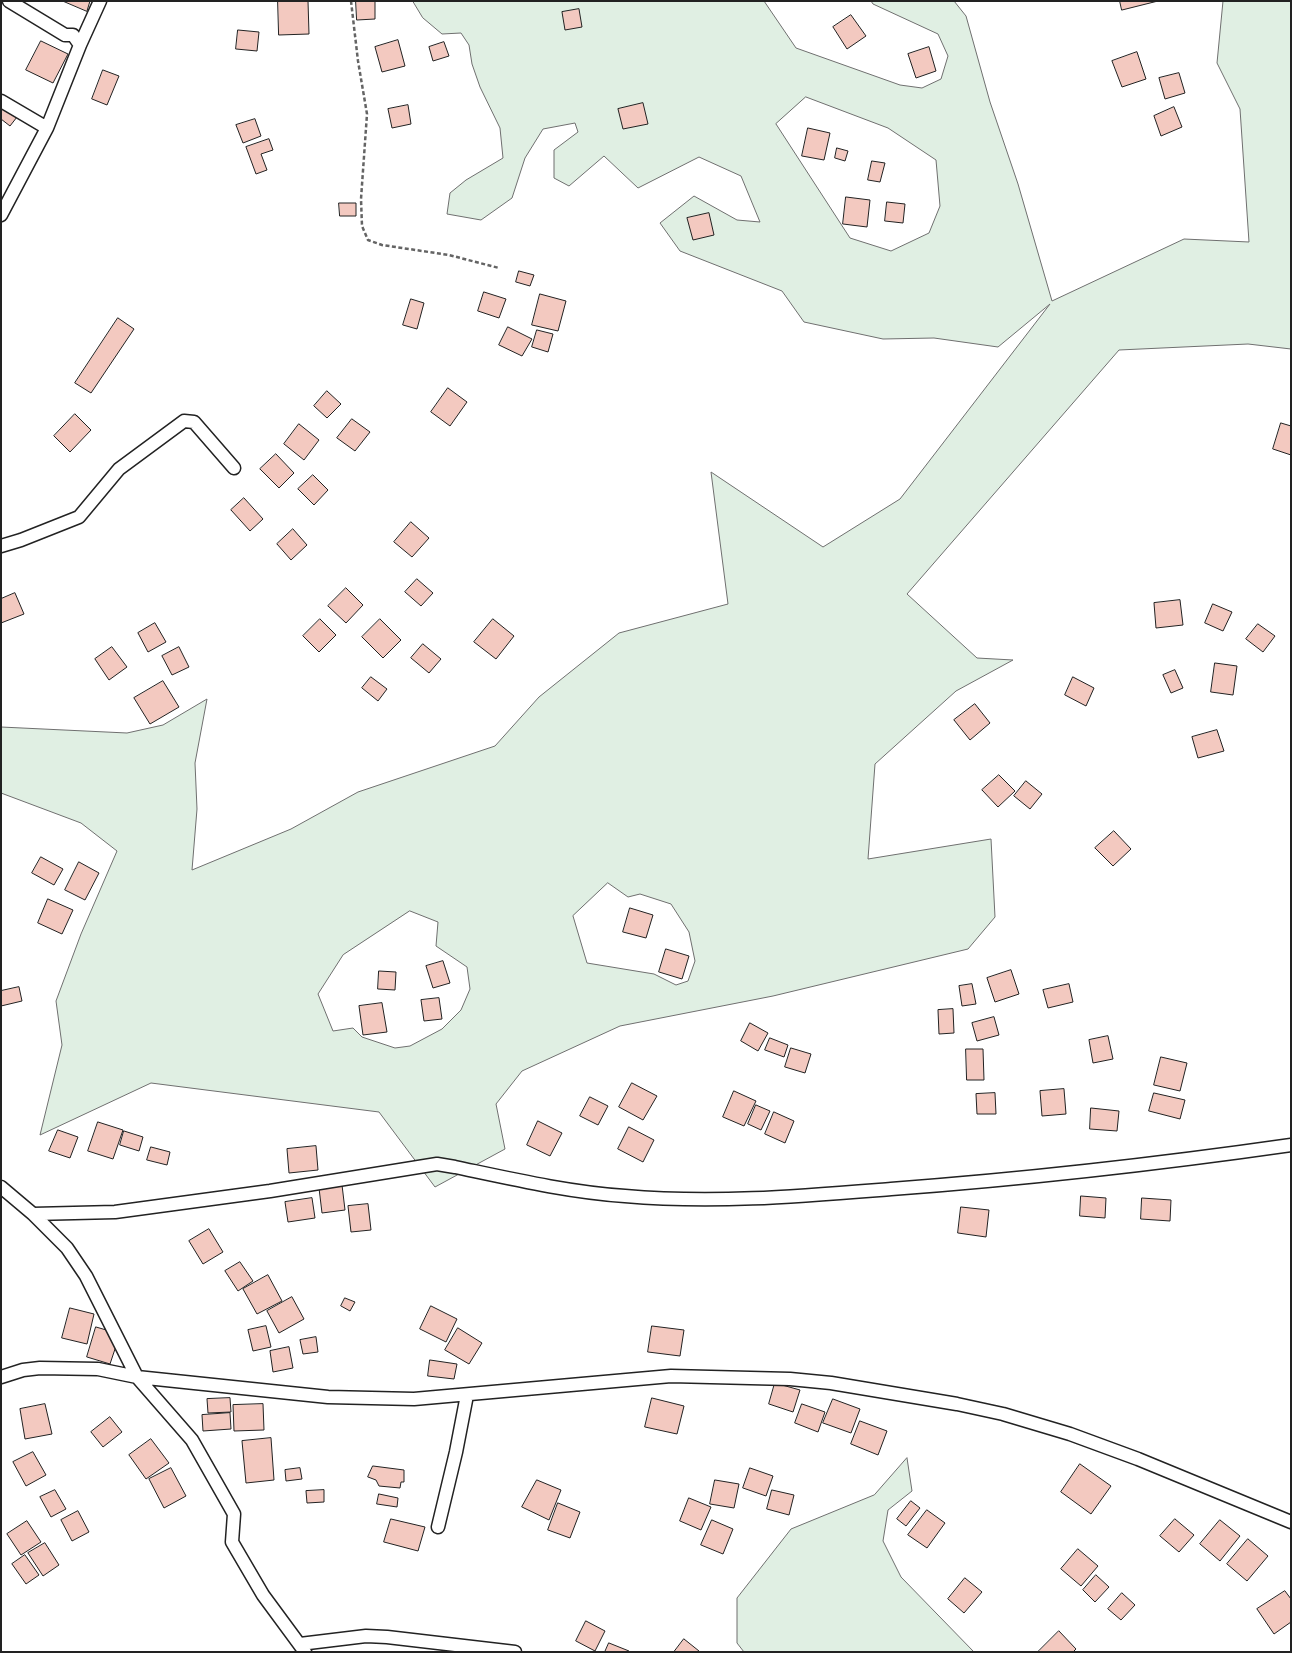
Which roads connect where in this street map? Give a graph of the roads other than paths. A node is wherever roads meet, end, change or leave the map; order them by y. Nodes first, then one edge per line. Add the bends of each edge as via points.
1 (9, 1) edge
2 (100, 1) edge
3 (80, 45) junction
4 (1, 102) edge
5 (47, 128) junction
6 (1, 215) edge
7 (234, 468) dead end
8 (1, 546) edge
9 (1291, 1145) edge
10 (1, 1187) edge
11 (33, 1214) junction
12 (136, 1376) junction
13 (1, 1377) edge
14 (467, 1395) junction
15 (1291, 1522) edge
16 (438, 1527) dead end
17 (302, 1648) edge
18 (515, 1652) edge

1 - 3 street via 65,35 73,35
2 - 3 street
3 - 5 street
4 - 5 street
5 - 6 street
7 - 8 street via 194,422 184,421 119,469 79,516
9 - 11 street via 1036,1177 810,1195 696,1199 627,1197 568,1190 436,1164 270,1192 115,1212
10 - 11 street
11 - 12 street via 67,1248 86,1276
12 - 13 street via 98,1369 40,1368
12 - 14 street via 328,1397 414,1399
12 - 17 street via 192,1440 234,1514 232,1542 263,1595
14 - 15 street via 671,1376 790,1378 831,1383 1003,1414 1138,1459
14 - 16 street
17 - 18 street via 366,1636

